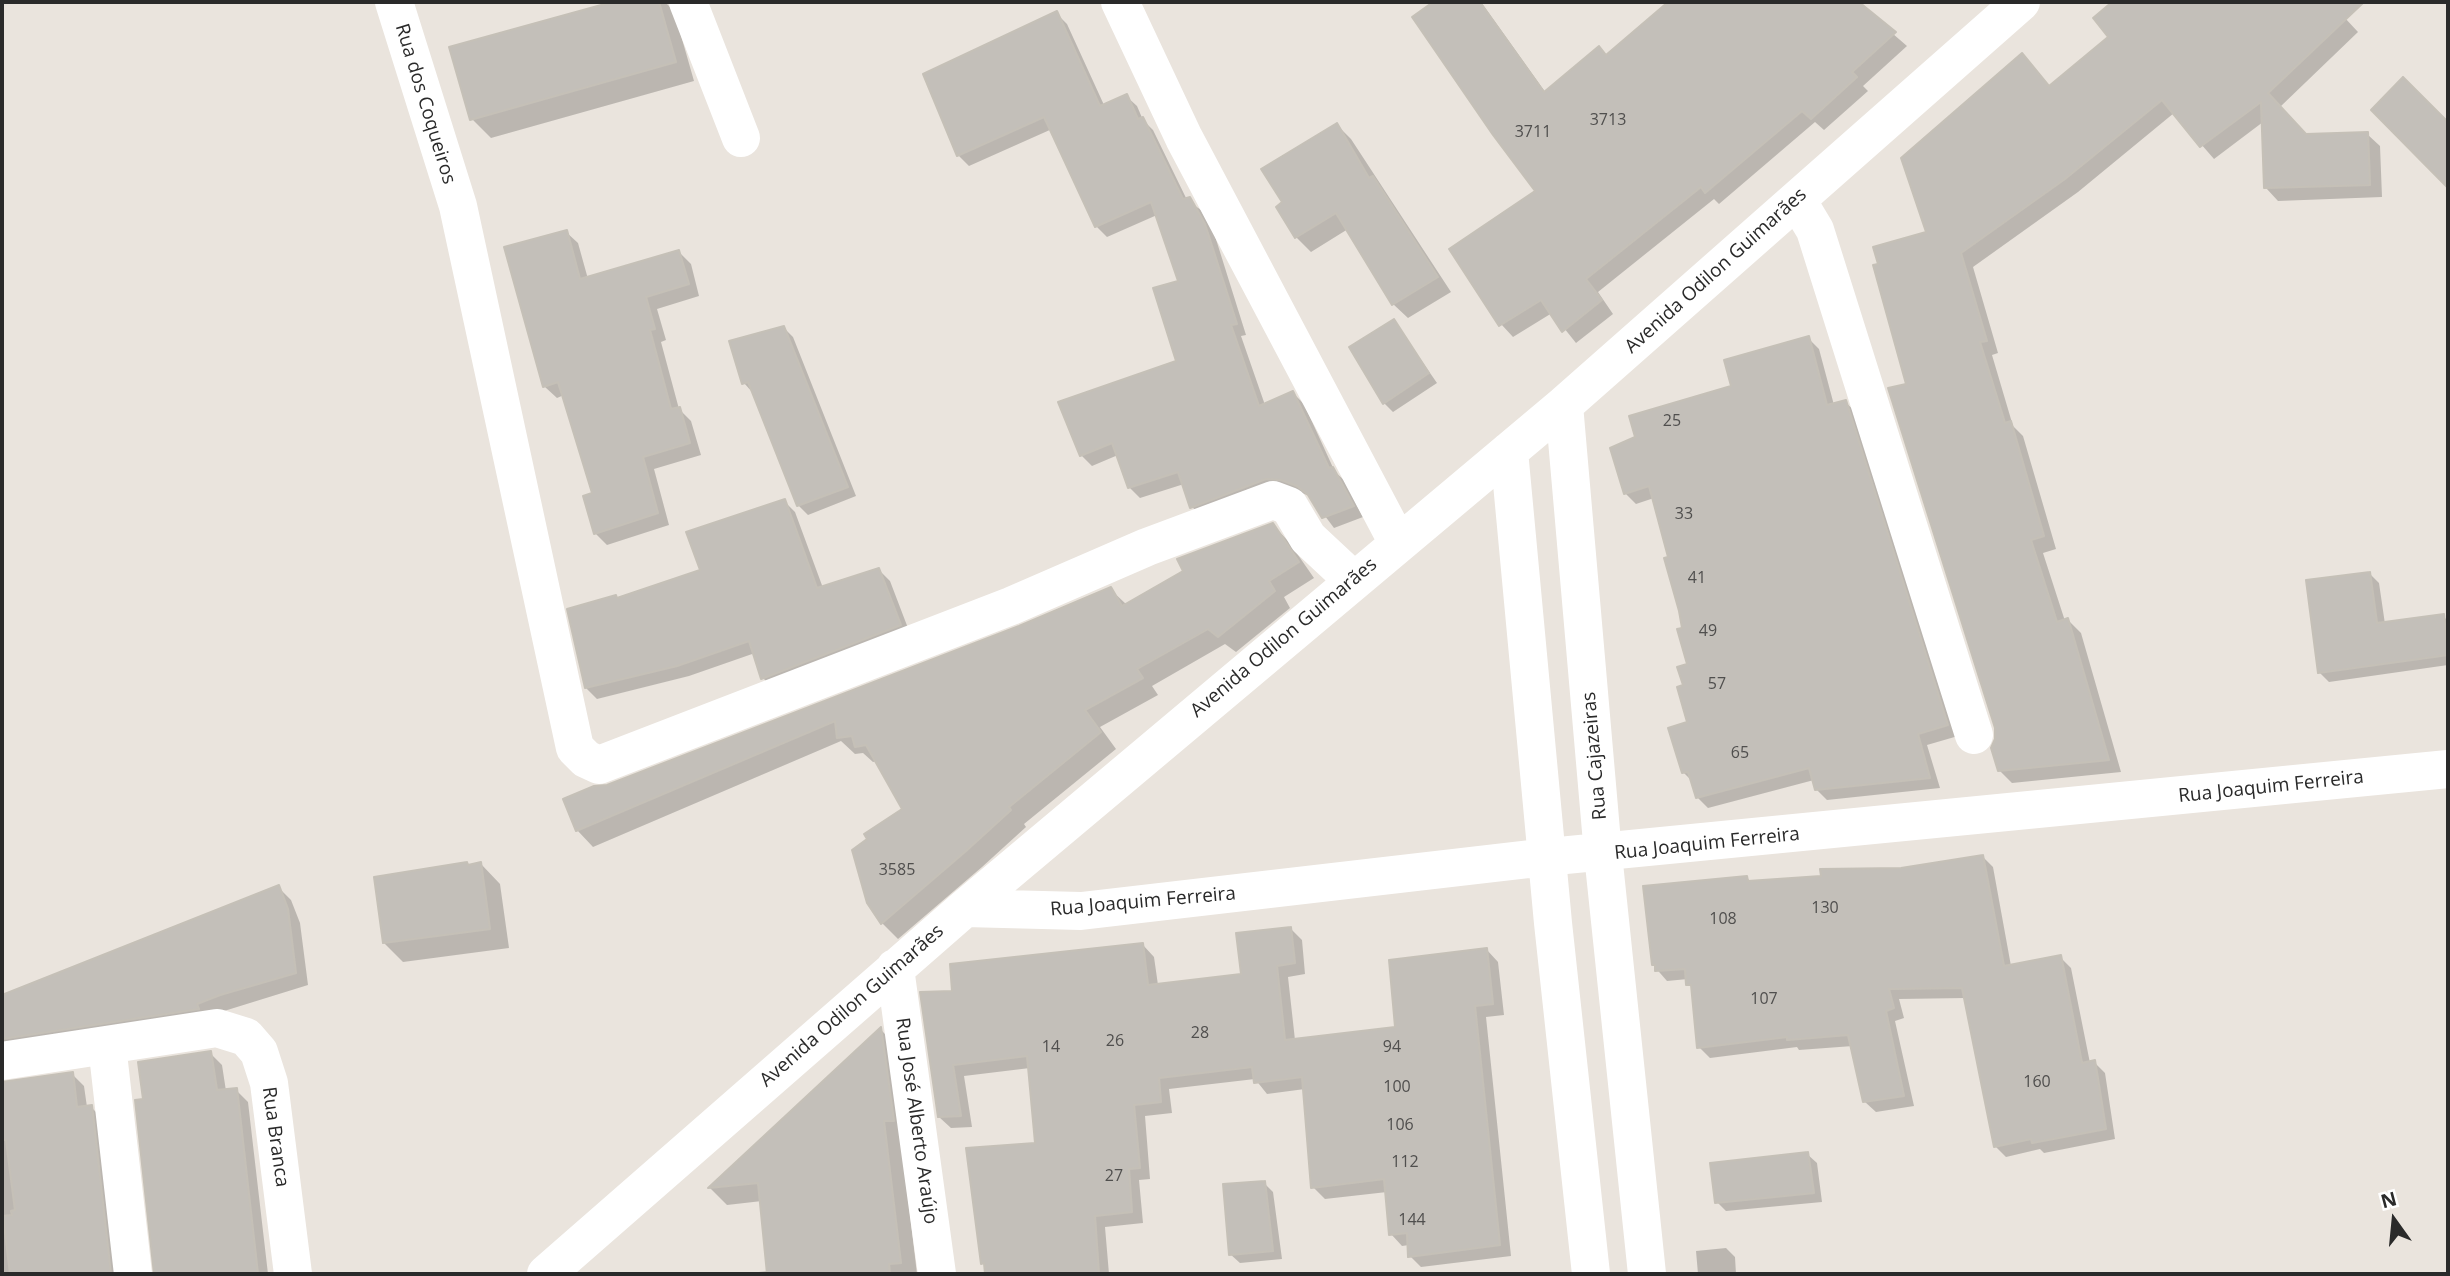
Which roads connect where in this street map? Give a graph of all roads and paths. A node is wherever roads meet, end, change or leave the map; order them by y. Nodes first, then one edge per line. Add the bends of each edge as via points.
1 (394, 2) edge
2 (688, 2) edge
3 (1120, 2) edge
4 (2021, 2) edge
5 (741, 138) dead end
6 (1797, 200) junction
7 (1564, 405) junction
8 (1509, 451) junction
9 (1398, 542) junction
10 (1353, 580) junction
11 (1974, 735) dead end
12 (2448, 769) edge
13 (1603, 854) junction
14 (1546, 857) junction
15 (965, 908) junction
16 (895, 968) junction
17 (107, 1045) junction
18 (2, 1060) edge
19 (133, 1274) edge
20 (293, 1274) edge
21 (545, 1274) edge
22 (937, 1274) edge
23 (1591, 1274) edge
24 (1647, 1274) edge

1 - 10 street, Rua dos Coqueiros via 458,206 575,748 586,759 599,765 1273,500 1289,506 1308,538
2 - 5 street
3 - 9 street via 1184,138
4 - 6 street, Avenida Odilon Guimarães
6 - 7 street, Avenida Odilon Guimarães
6 - 11 street via 1815,230
7 - 8 street, Avenida Odilon Guimarães
7 - 13 street, Rua Cajazeiras
8 - 9 street, Avenida Odilon Guimarães
8 - 14 street
9 - 10 street, Avenida Odilon Guimarães
10 - 15 street, Avenida Odilon Guimarães
12 - 13 street, Rua Joaquim Ferreira
13 - 14 street, Rua Joaquim Ferreira
13 - 24 street, Rua Cajazeiras
14 - 15 street, Rua Joaquim Ferreira via 1081,911
14 - 23 street
15 - 16 street, Avenida Odilon Guimarães
16 - 21 street, Avenida Odilon Guimarães
16 - 22 street, Rua José Alberto Araújo
17 - 18 street
17 - 19 street
17 - 20 street, Rua Branca via 217,1028 246,1037 259,1052 269,1083

